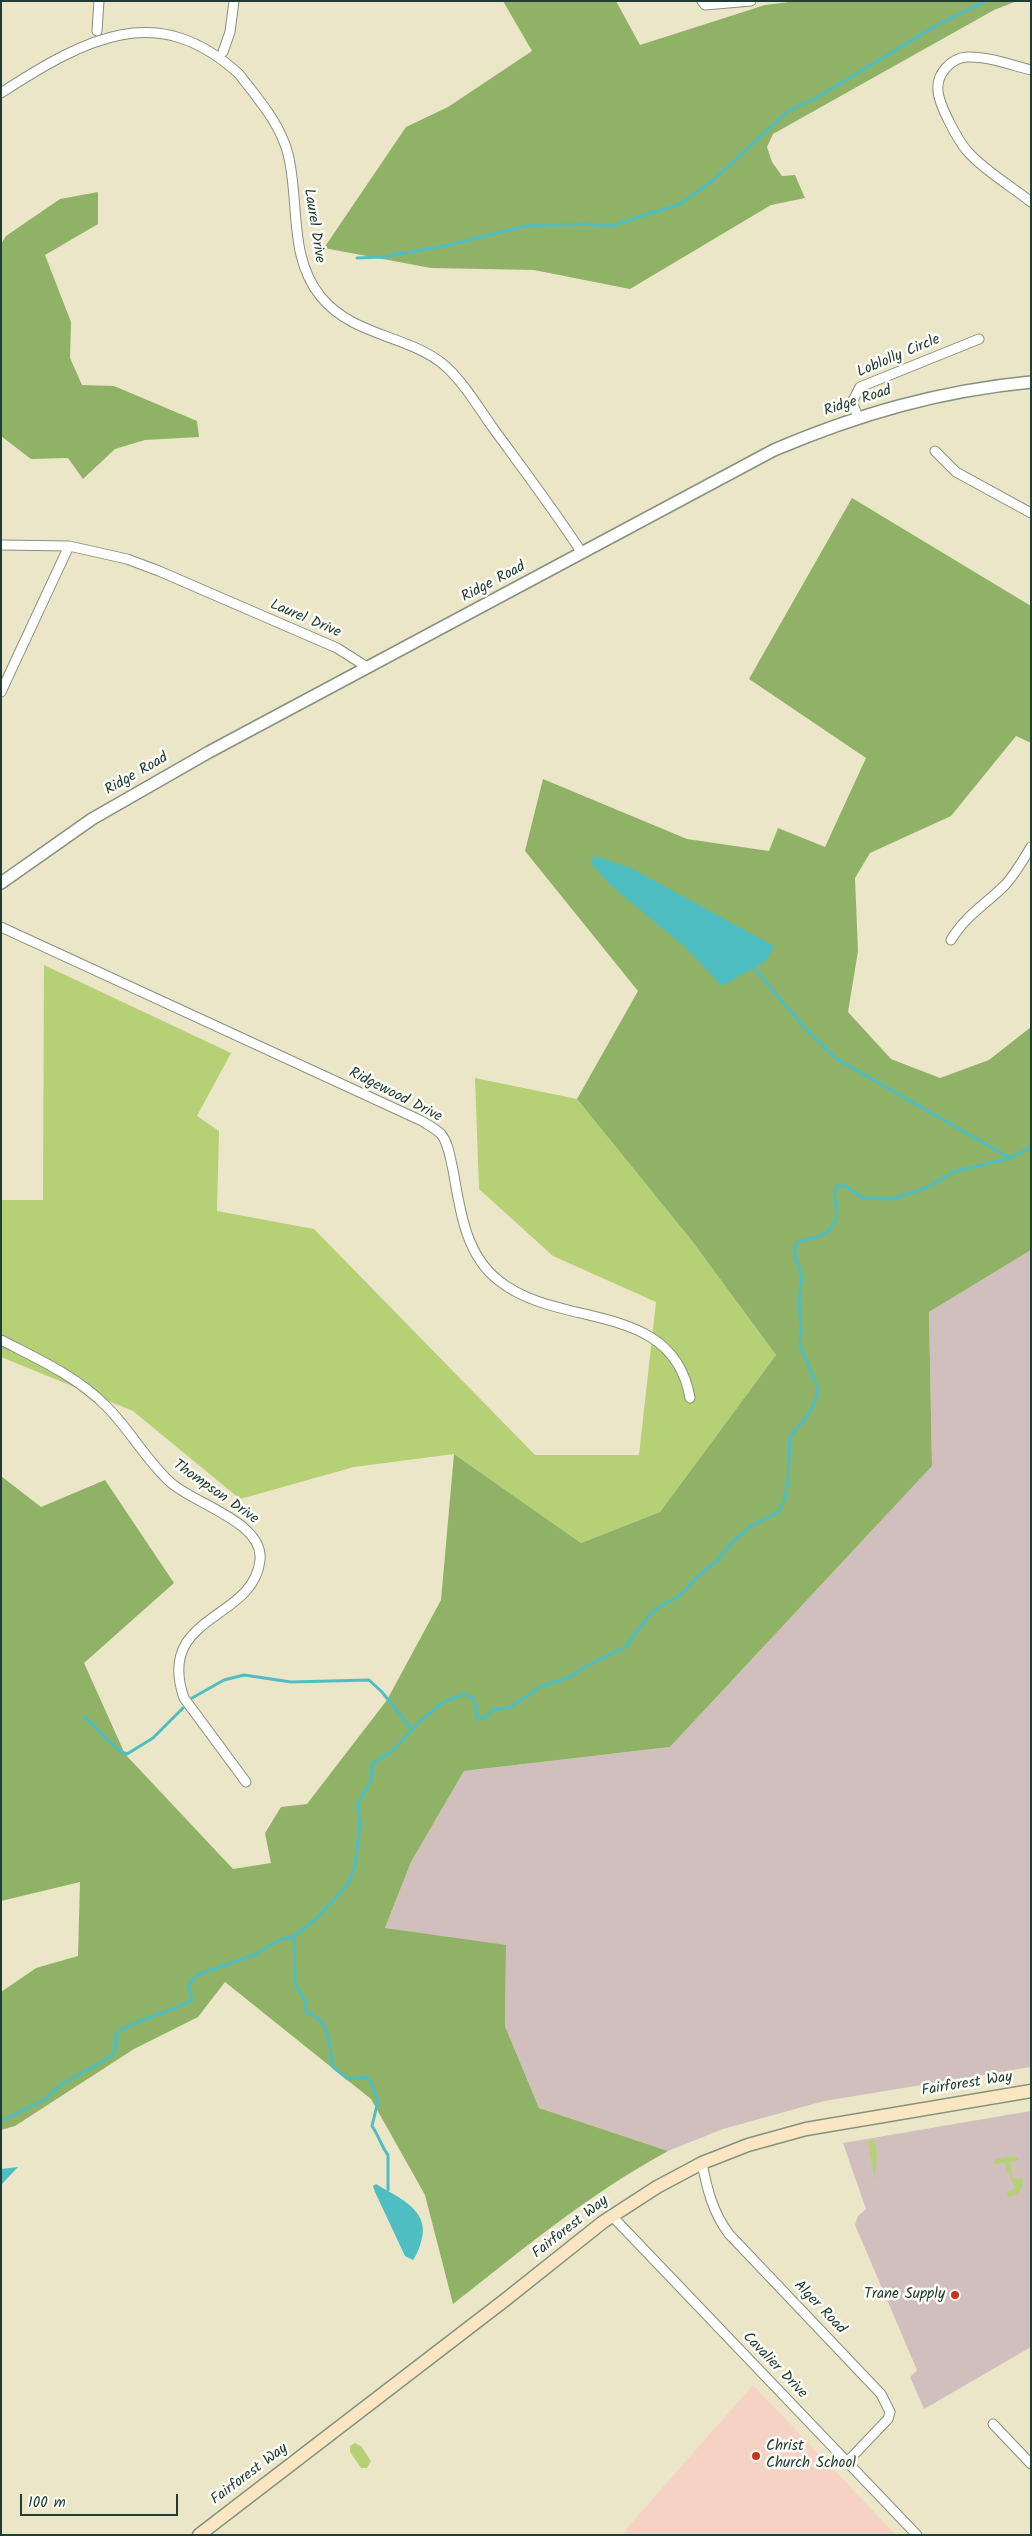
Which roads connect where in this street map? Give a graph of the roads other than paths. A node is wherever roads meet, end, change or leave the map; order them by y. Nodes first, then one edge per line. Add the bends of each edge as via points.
1 (99, 1) edge
2 (234, 1) edge
3 (702, 1) edge
4 (751, 1) edge
5 (215, 43) dead end
6 (223, 52) junction
7 (1031, 70) edge
8 (1, 93) edge
9 (1031, 202) edge
10 (979, 339) dead end
11 (1031, 382) edge
12 (858, 417) junction
13 (935, 451) dead end
14 (1031, 513) edge
15 (1, 544) edge
16 (69, 546) junction
17 (582, 553) junction
18 (367, 667) junction
19 (1, 692) edge
20 (1031, 846) edge
21 (1, 883) edge
22 (1, 927) edge
23 (952, 940) dead end
24 (1, 1340) edge
25 (690, 1398) dead end
26 (246, 1782) dead end
27 (1031, 2091) edge
28 (702, 2163) junction
29 (612, 2216) junction
30 (992, 2424) dead end
31 (848, 2462) junction
32 (1031, 2464) edge
33 (199, 2535) edge
34 (917, 2535) edge

1 - 8 street via 101,29
2 - 6 street via 230,32
3 - 4 street via 705,5
5 - 6 street, Laurel Drive
6 - 17 street, Laurel Drive via 270,115 284,141 300,252 304,269 320,297 346,318 425,353 448,369
7 - 9 street via 960,58 941,74 938,90 940,101 969,152
10 - 12 street, Loblolly Circle via 860,387 852,402
11 - 12 street, Ridge Road via 944,394
12 - 17 street, Ridge Road via 774,450
13 - 14 street via 956,472
15 - 16 street, Laurel Drive
16 - 18 street, Laurel Drive via 109,554 160,571 337,648
16 - 19 street
17 - 18 street, Ridge Road
18 - 21 street, Ridge Road via 133,794 69,834
20 - 23 street via 1018,869 968,916
22 - 25 street, Ridgewood Drive via 422,1121 437,1131 448,1148 469,1241 490,1274 517,1292 547,1304 631,1326 650,1335 666,1349 682,1371
24 - 26 street, Thompson Drive via 88,1390 133,1436 170,1482 239,1524 257,1543 261,1558 254,1581 239,1598 194,1631 186,1643 179,1667 184,1698
27 - 28 main road, Fairforest Way via 806,2129 748,2145
28 - 29 main road, Fairforest Way via 634,2200
28 - 31 street, Alger Road via 709,2195 720,2222 729,2234 863,2374 887,2404 888,2419
29 - 31 street, Cavalier Drive
29 - 33 main road, Fairforest Way
30 - 32 street
31 - 34 street, Cavalier Drive

